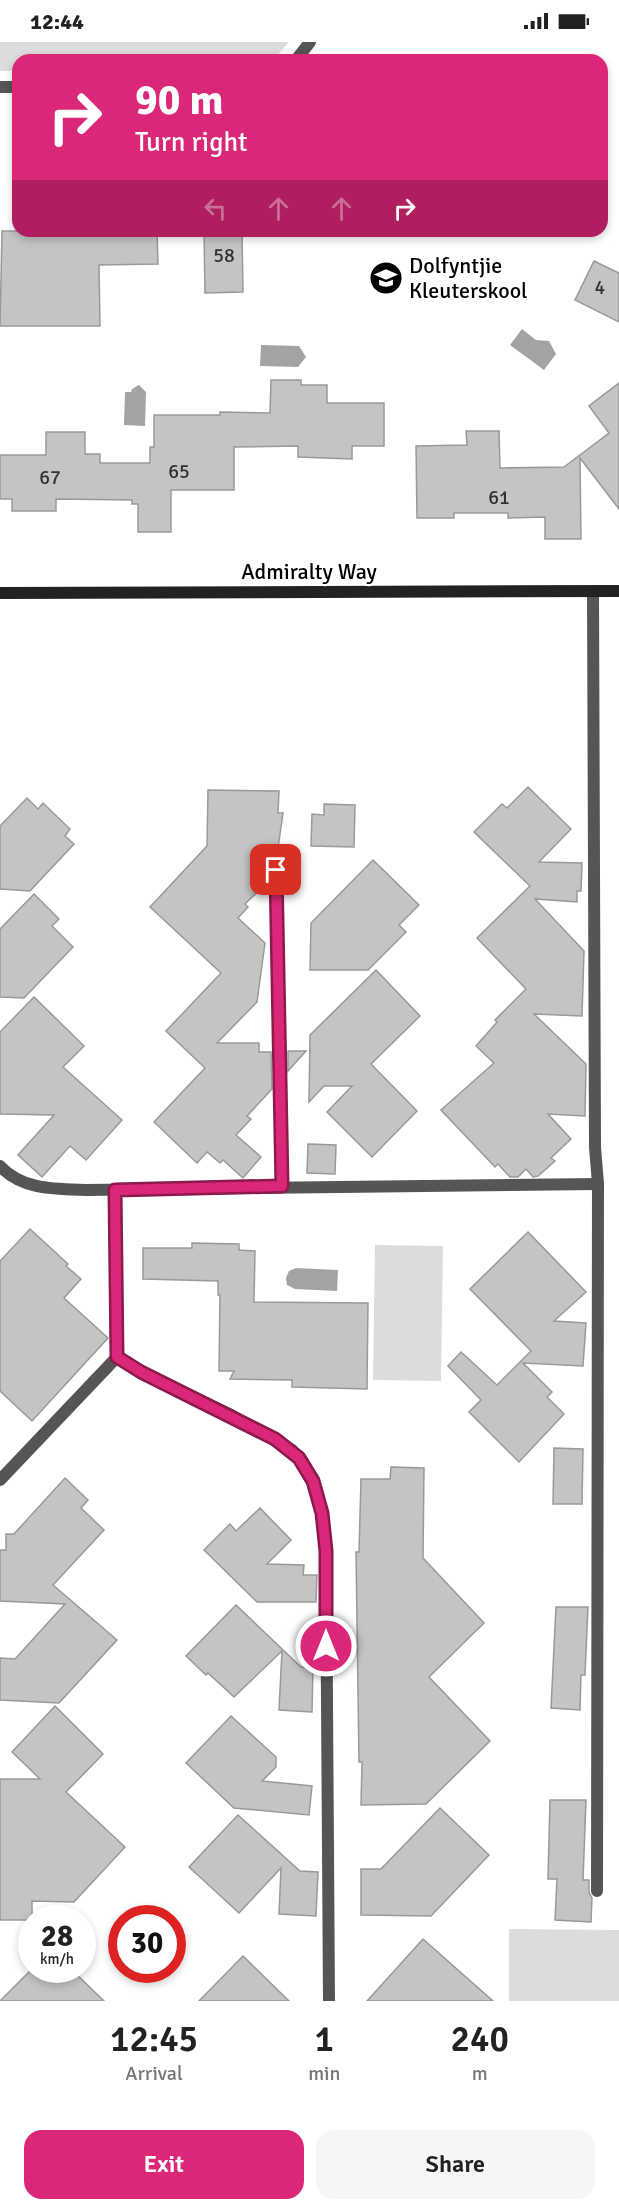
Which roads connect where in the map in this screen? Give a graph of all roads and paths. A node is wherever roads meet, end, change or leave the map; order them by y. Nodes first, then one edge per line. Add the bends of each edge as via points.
1 (310, 42) edge
2 (301, 54) edge
3 (619, 591) edge
4 (593, 592) junction
5 (0, 593) edge
6 (276, 870) dead end
7 (2, 1173) edge
8 (598, 1184) junction
9 (282, 1186) junction
10 (115, 1190) junction
11 (117, 1357) junction
12 (0, 1480) edge
13 (597, 1891) dead end
14 (328, 2001) edge

1 - 2 street
3 - 4 main road, Admiralty Way
4 - 5 main road, Admiralty Way
4 - 8 street
6 - 9 street
7 - 10 street via 47,1188
8 - 9 street
8 - 13 street
9 - 10 street
10 - 11 street
11 - 12 street
11 - 14 street via 275,1439 299,1458 313,1481 322,1513 326,1551

